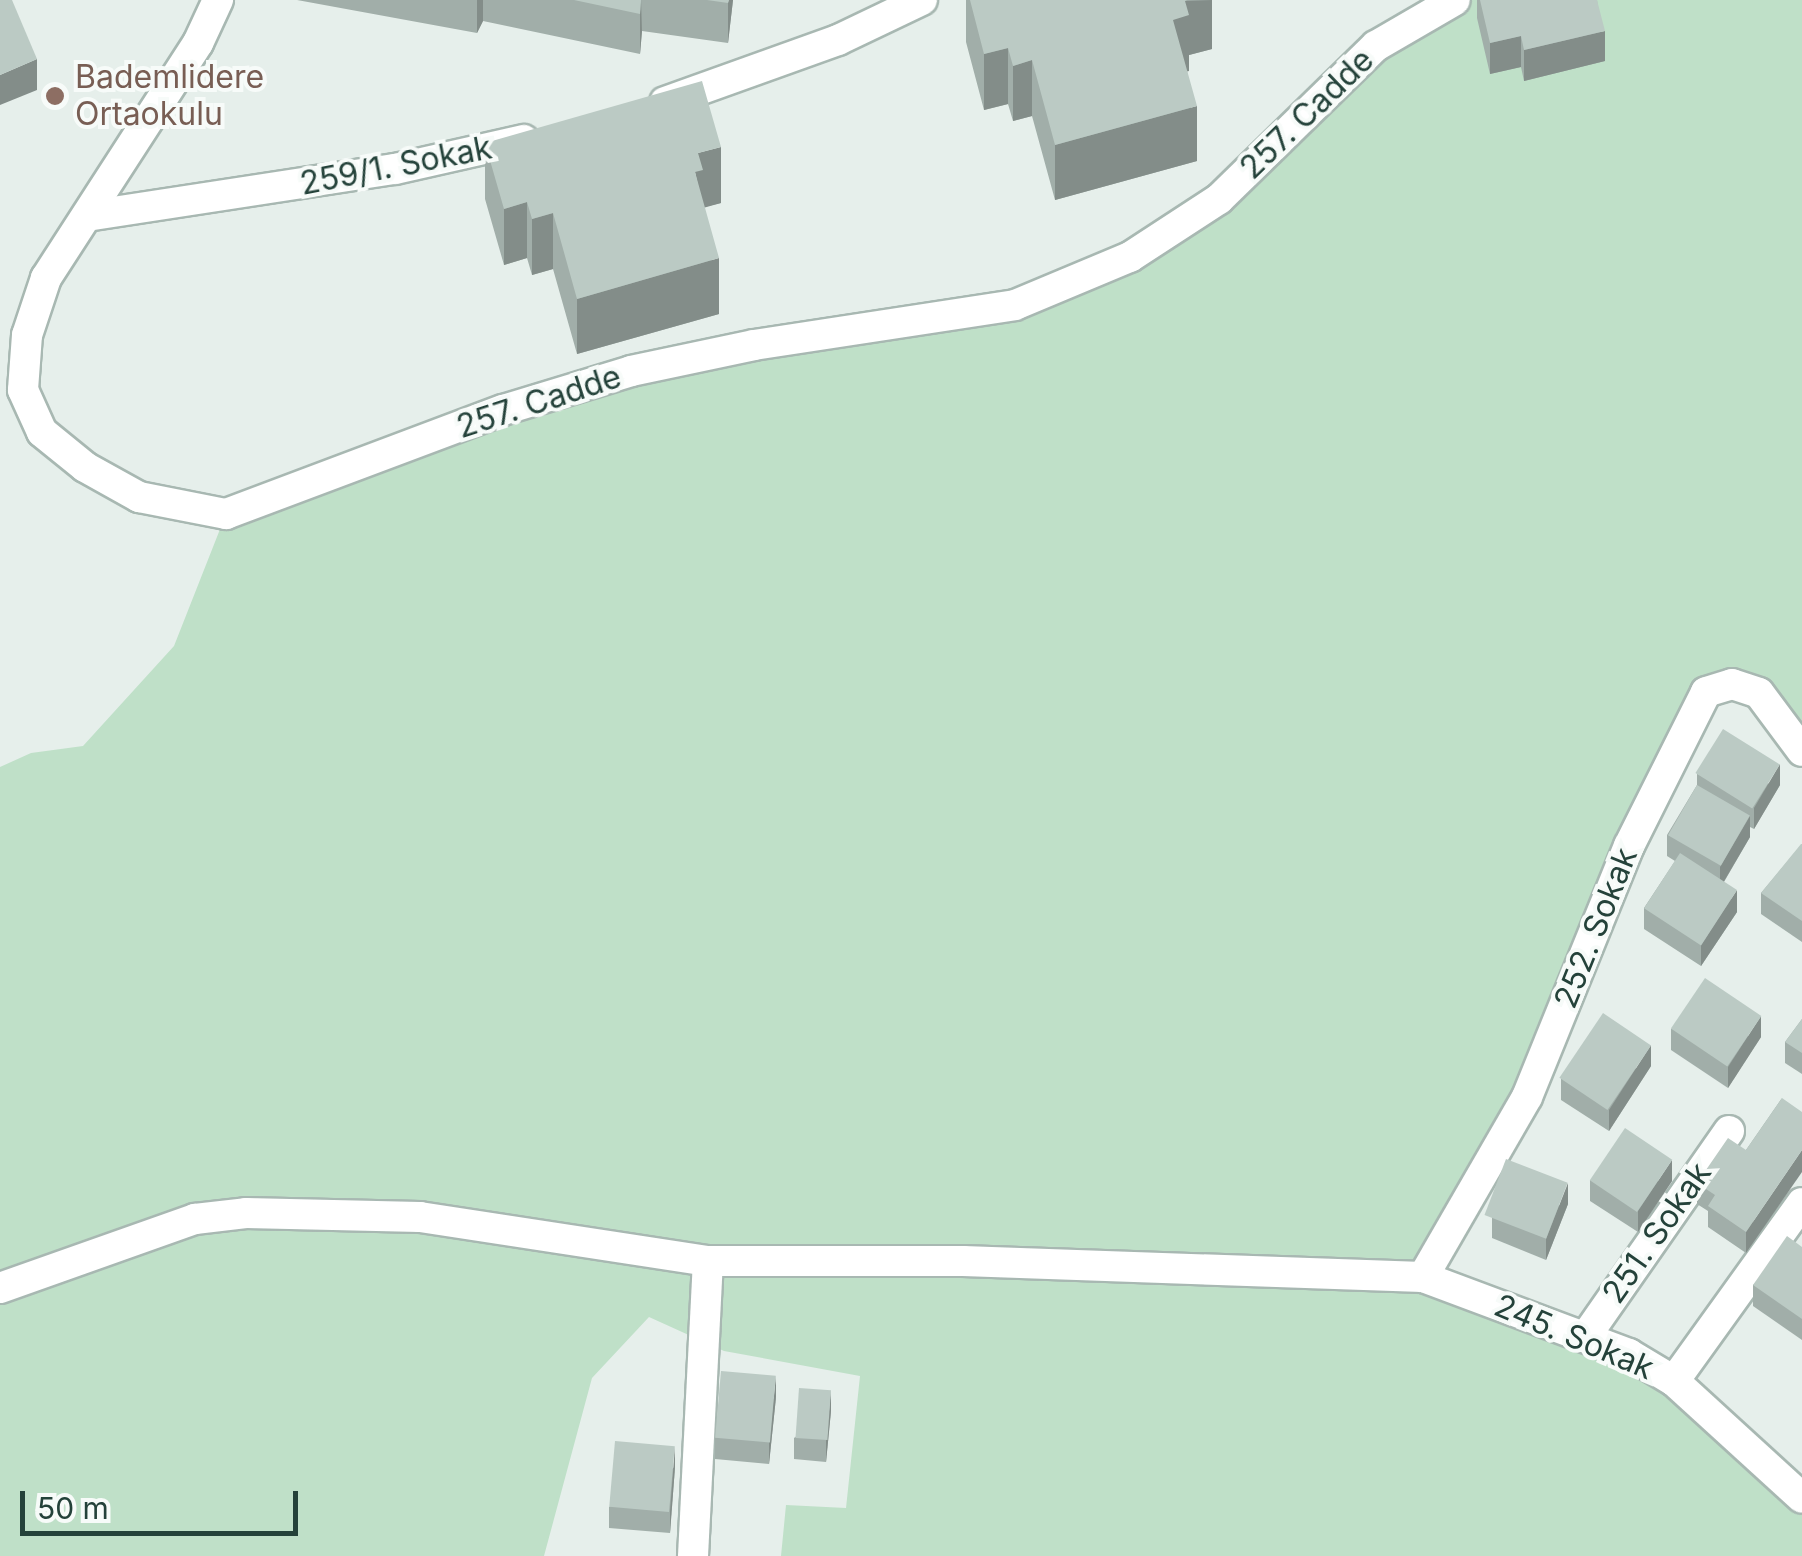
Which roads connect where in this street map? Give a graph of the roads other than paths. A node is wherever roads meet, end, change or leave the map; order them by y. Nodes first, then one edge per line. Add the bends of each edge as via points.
1 (218, 0) edge
2 (922, 0) edge
3 (1455, 0) edge
4 (640, 110) edge
5 (553, 134) edge
6 (87, 216) junction
7 (1802, 752) edge
8 (1728, 1131) dead end
9 (1802, 1204) edge
10 (708, 1261) junction
11 (1423, 1277) junction
12 (0, 1288) edge
13 (1586, 1336) junction
14 (1674, 1380) junction
15 (1802, 1498) edge
16 (693, 1556) edge

1 - 6 street, 257. Cadde
2 - 4 street via 725,84
3 - 6 street, 257. Cadde via 1376,46 1219,198 1130,256 1015,305 631,371 503,410 226,514 139,497 85,467 42,432 23,390 26,335 46,278
5 - 6 street, 259/1. Sokak via 395,169
7 - 11 street, 252. Sokak via 1759,692 1732,684 1706,692 1630,846 1527,1096
8 - 13 street, 251. Sokak
9 - 14 street
10 - 11 street, 245. Sokak via 964,1261
10 - 12 street, 245. Sokak via 420,1217 246,1212 195,1219
10 - 16 street
11 - 13 street, 245. Sokak
13 - 14 street, 245. Sokak
14 - 15 street, 245. Sokak

